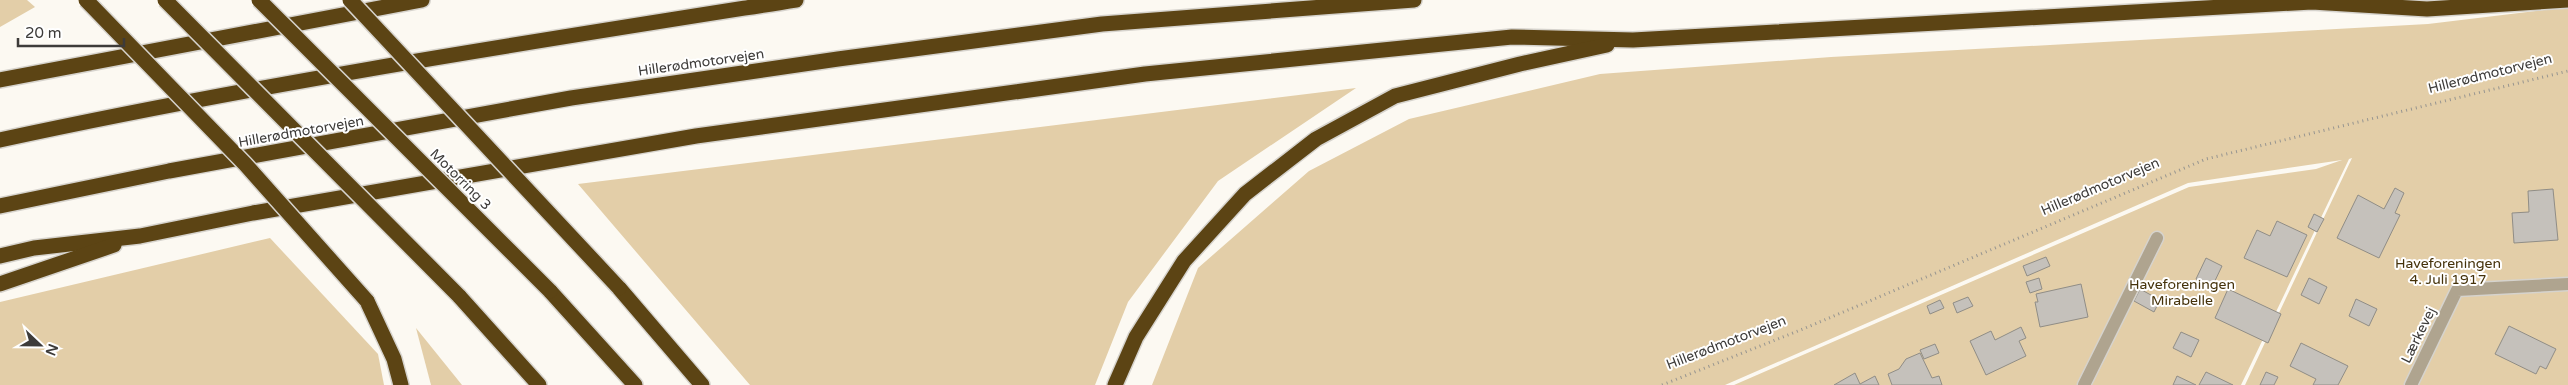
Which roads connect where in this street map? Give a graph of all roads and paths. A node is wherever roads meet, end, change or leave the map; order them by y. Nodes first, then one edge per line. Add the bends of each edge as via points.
1 (86, 0) edge
2 (165, 0) edge
3 (260, 0) edge
4 (350, 0) edge
5 (422, 0) edge
6 (796, 0) edge
7 (1414, 0) edge
8 (2568, 0) edge
9 (2316, 1) edge
10 (1633, 40) junction
11 (2568, 71) edge
12 (3, 78) edge
13 (0, 140) edge
14 (0, 206) edge
15 (140, 236) junction
16 (2157, 238) dead end
17 (0, 256) edge
18 (0, 284) edge
19 (2568, 284) edge
20 (401, 385) edge
21 (539, 385) edge
22 (635, 385) edge
23 (702, 385) edge
24 (1115, 385) edge
25 (1662, 385) edge
26 (2084, 385) edge
27 (2411, 385) edge

1 - 20 highway, bridge via 245,164 367,301 394,359
2 - 21 highway, bridge via 459,296
3 - 22 highway, Motorring 3, bridge via 550,291
4 - 23 highway, bridge via 619,288
5 - 12 highway
6 - 13 highway via 547,39 149,109
7 - 14 highway, Hillerødmotorvejen via 1102,24 819,61 571,98 179,169
8 - 9 highway via 2427,9
9 - 10 highway
10 - 15 highway via 1512,37 1145,74 696,136 253,212
10 - 24 highway via 1520,64 1395,96 1316,139 1245,194 1184,261 1136,337
11 - 25 path, Hillerødmotorvejen via 2206,159
15 - 17 highway via 34,248
15 - 18 highway
16 - 26 lane
19 - 27 lane, Lærkevej via 2456,290

